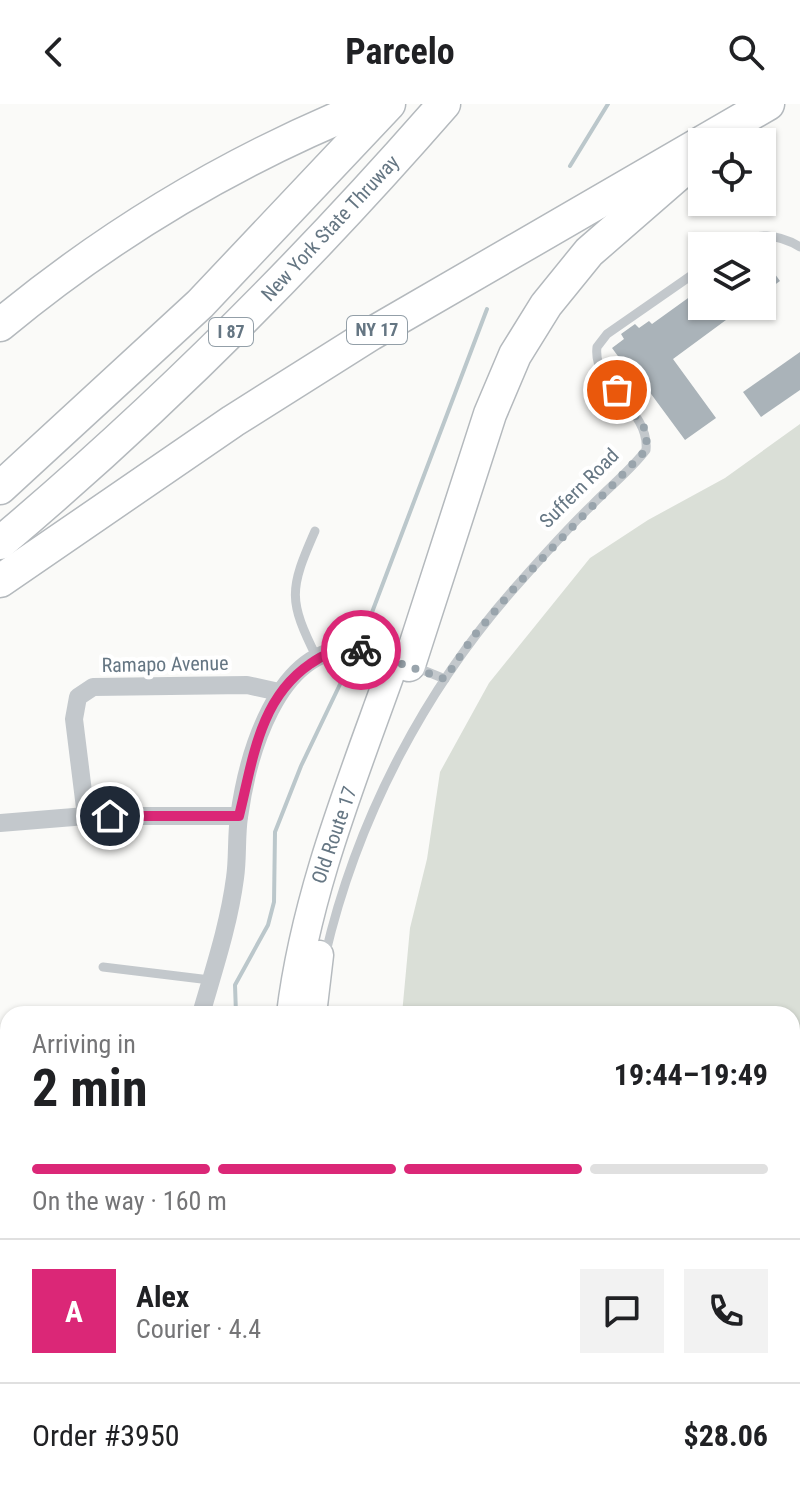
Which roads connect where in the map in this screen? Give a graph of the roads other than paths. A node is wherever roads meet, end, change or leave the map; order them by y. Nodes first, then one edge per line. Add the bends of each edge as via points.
1 (372, 104) edge
2 (389, 104) edge
3 (444, 104) edge
4 (768, 104) edge
5 (782, 104) edge
6 (746, 128) edge
7 (688, 169) edge
8 (776, 237) edge
9 (800, 247) edge
10 (688, 278) edge
11 (0, 325) edge
12 (0, 488) edge
13 (315, 531) dead end
14 (0, 543) edge
15 (0, 581) edge
16 (317, 658) junction
17 (402, 662) junction
18 (445, 679) junction
19 (279, 692) junction
20 (86, 816) junction
21 (239, 816) junction
22 (0, 823) edge
23 (103, 967) dead end
24 (210, 980) junction
25 (203, 1006) edge
26 (292, 1006) edge
27 (314, 1006) edge
28 (315, 1006) edge

1 - 11 highway via 233,168 158,211
2 - 12 highway, New York State Thruway / I 87 via 200,304
3 - 14 highway, New York State Thruway / I 87 via 238,325 113,445
4 - 15 highway, NY 17 via 314,369
5 - 6 highway
7 - 17 highway via 589,252 522,343 490,414
8 - 9 lane
10 - 18 lane, Suffern Road via 607,334 597,347 598,365 647,432 646,450 517,585
13 - 16 lane via 295,576 294,600
16 - 17 street via 362,650
16 - 19 street
17 - 18 lane
17 - 26 main road, Old Route 17 via 317,885
17 - 27 main road, Old Route 17 via 333,889
18 - 28 lane, Suffern Road via 381,793 342,891
19 - 20 street, Ramapo Avenue via 247,685 93,687 78,697 74,719
19 - 21 street via 262,728
20 - 21 street
20 - 22 street
21 - 24 street via 230,912
23 - 24 lane
24 - 25 street

